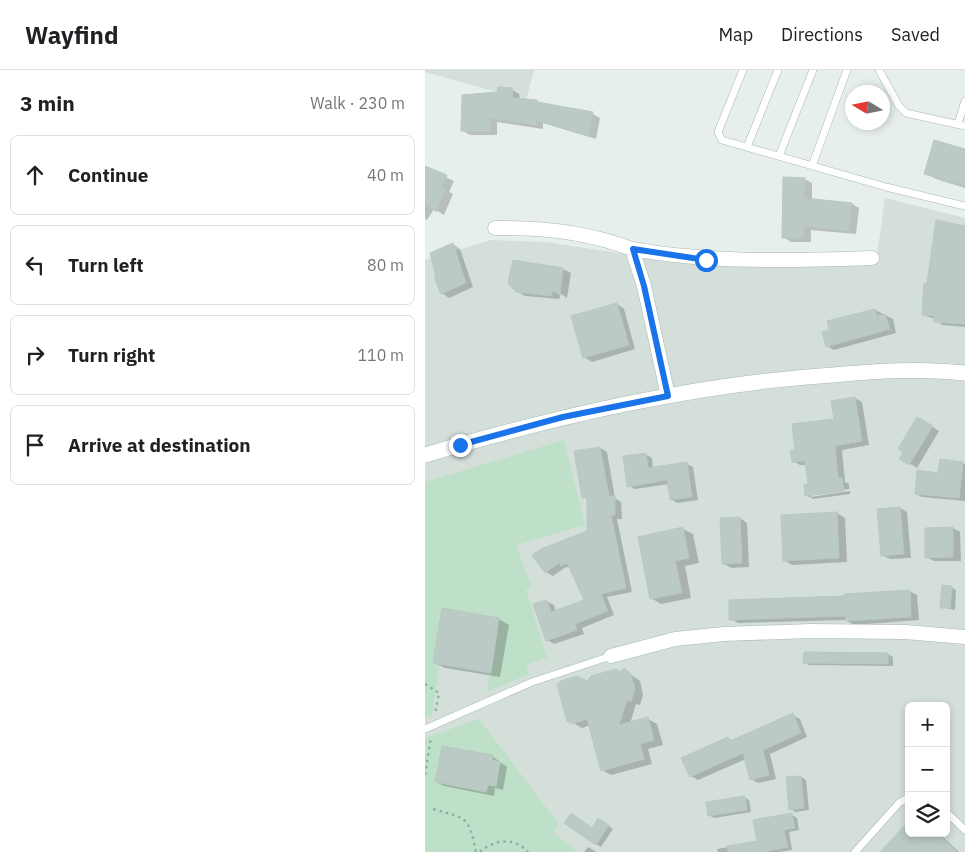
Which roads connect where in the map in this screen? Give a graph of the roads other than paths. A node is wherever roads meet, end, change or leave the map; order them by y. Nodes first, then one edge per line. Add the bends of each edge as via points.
1 (743, 70) edge
2 (778, 70) edge
3 (813, 70) edge
4 (847, 70) edge
5 (879, 70) edge
6 (965, 101) edge
7 (962, 125) edge
8 (747, 147) junction
9 (779, 156) junction
10 (812, 166) junction
11 (965, 206) edge
12 (495, 228) dead end
13 (633, 249) junction
14 (872, 258) dead end
15 (965, 372) edge
16 (668, 396) junction
17 (425, 456) edge
18 (965, 637) edge
19 (611, 656) joint
20 (425, 729) edge
21 (905, 800) edge
22 (950, 816) edge
23 (965, 830) edge
24 (855, 852) edge

1 - 8 lane via 717,135 722,140
2 - 8 lane
3 - 9 lane
4 - 10 lane
5 - 7 lane via 906,113
6 - 7 lane
8 - 9 lane
9 - 10 lane
10 - 11 lane
12 - 13 street via 584,234
13 - 14 street via 706,260
13 - 16 street
15 - 16 street via 941,370 778,378
16 - 17 street via 563,417
18 - 19 street via 905,632 724,634 675,639
19 - 20 lane via 532,682
21 - 24 lane
22 - 23 lane

